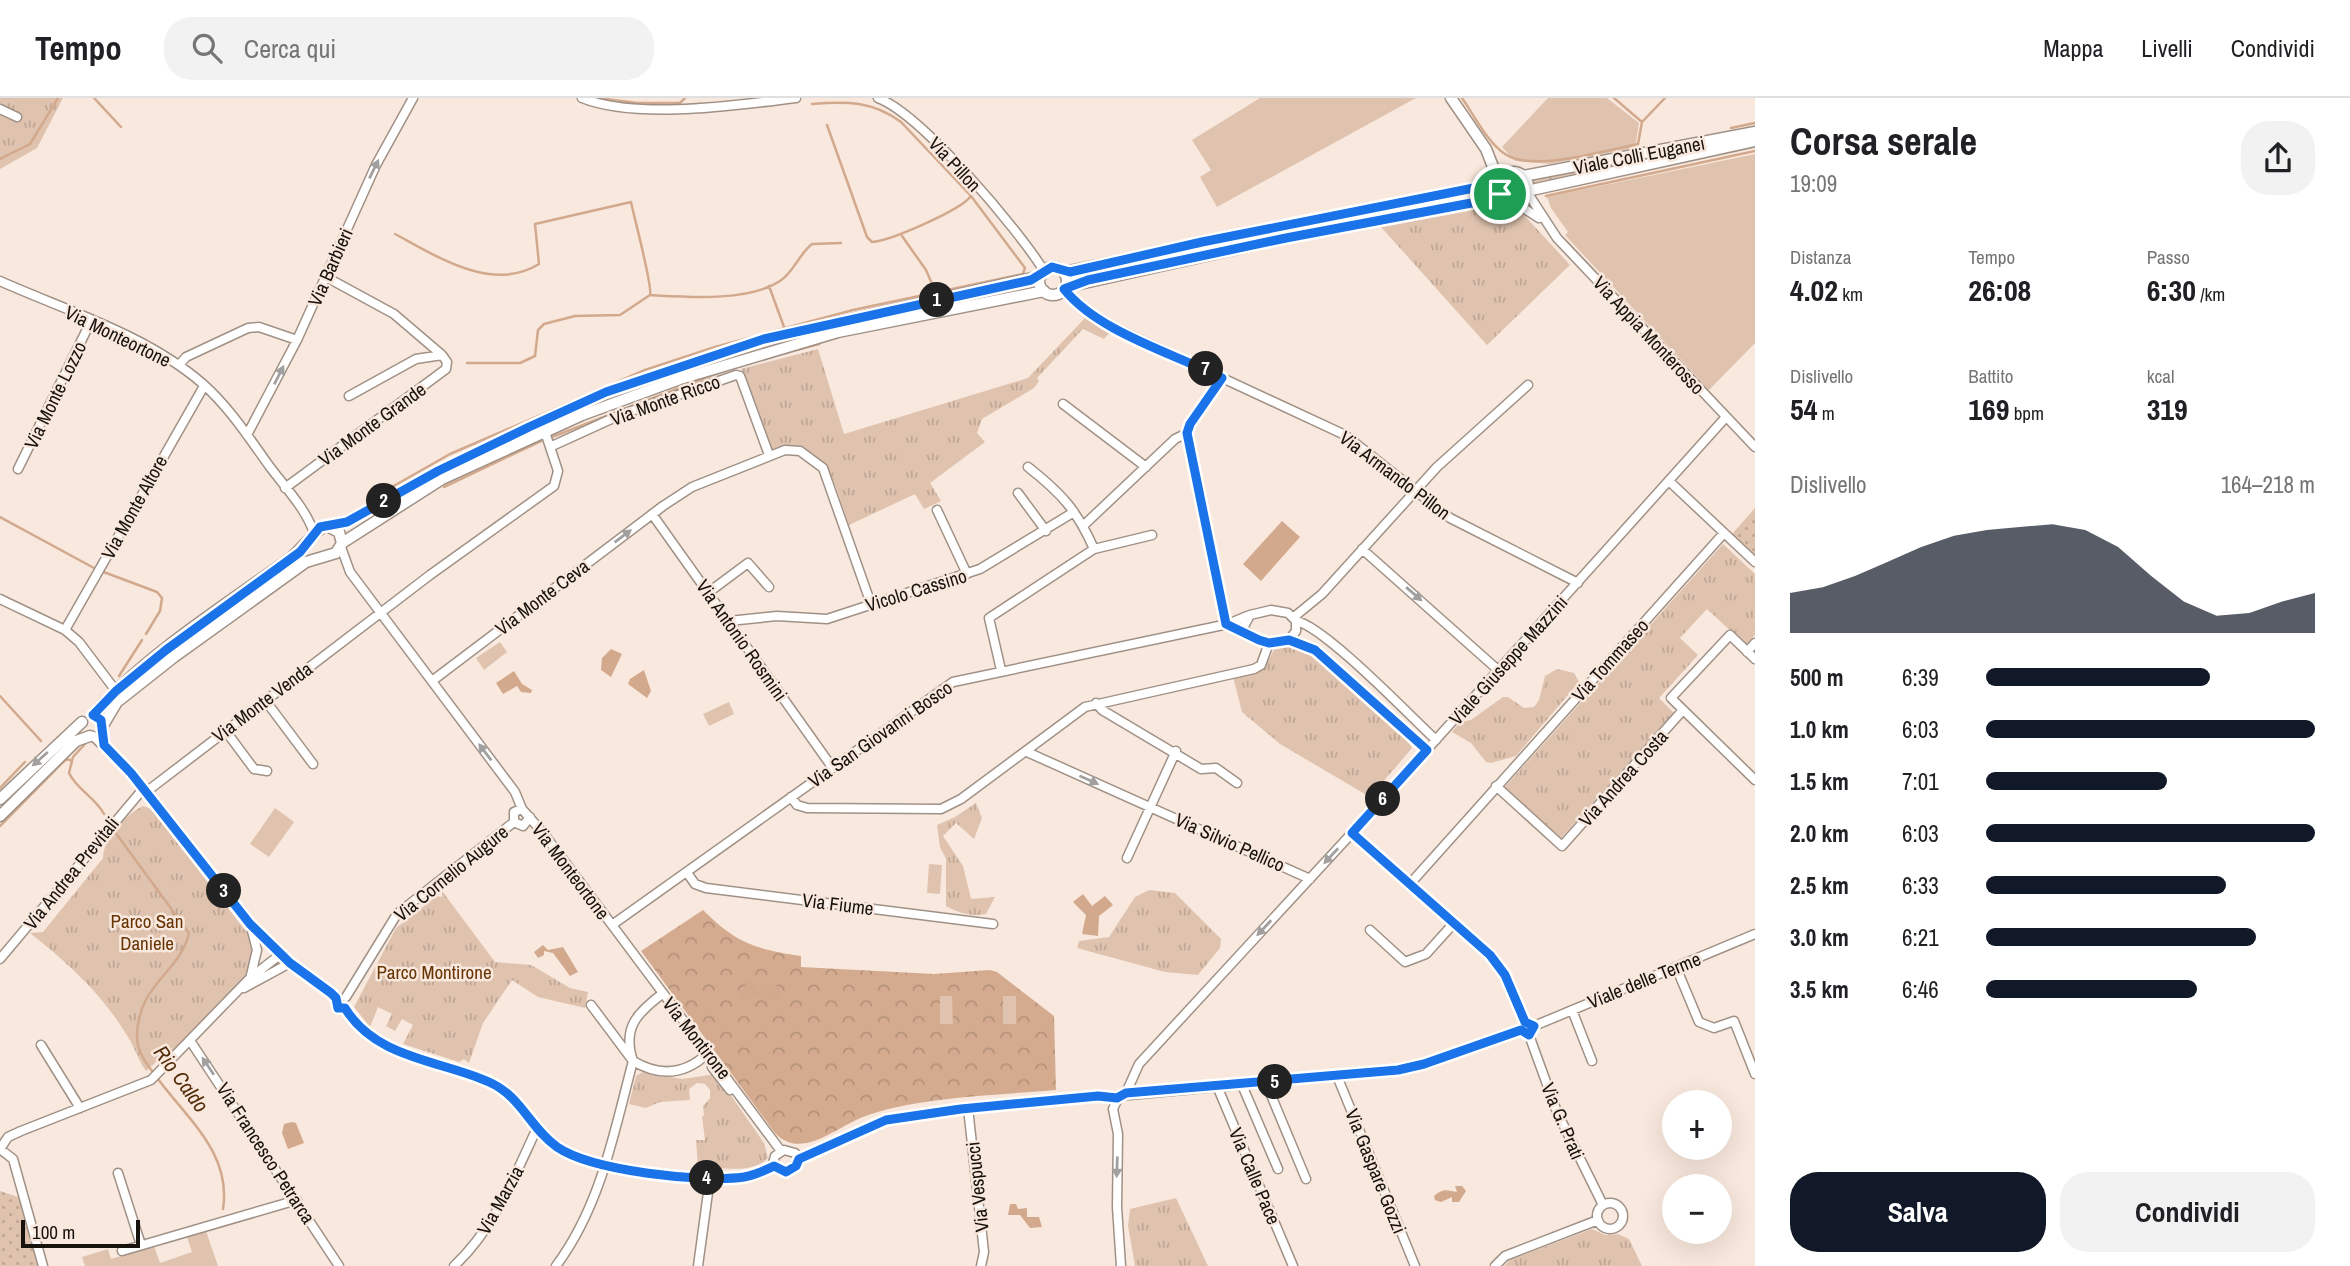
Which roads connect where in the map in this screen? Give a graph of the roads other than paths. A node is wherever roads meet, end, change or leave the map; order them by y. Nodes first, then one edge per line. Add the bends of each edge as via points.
1 (413, 98) edge
2 (582, 98) edge
3 (796, 98) edge
4 (878, 98) edge
5 (1451, 98) edge
6 (0, 109) edge
7 (18, 117) dead end
8 (1755, 132) edge
9 (1755, 141) edge
10 (1486, 149) junction
11 (1512, 172) junction
12 (1523, 176) junction
13 (1499, 182) junction
14 (1527, 192) junction
15 (1507, 199) junction
16 (1544, 222) junction
17 (1064, 272) junction
18 (1042, 273) junction
19 (326, 277) junction
20 (0, 281) edge
21 (1065, 288) junction
22 (1044, 291) junction
23 (91, 321) junction
24 (298, 340) junction
25 (442, 355) junction
26 (179, 365) junction
27 (1222, 378) junction
28 (1528, 385) dead end
29 (204, 386) junction
30 (349, 396) dead end
31 (1063, 404) dead end
32 (1727, 417) junction
33 (545, 432) junction
34 (1187, 433) junction
35 (247, 435) junction
36 (552, 446) junction
37 (1755, 447) edge
38 (769, 455) junction
39 (1028, 467) dead end
40 (1146, 467) junction
41 (18, 469) dead end
42 (1669, 481) junction
43 (285, 488) junction
44 (1415, 490) junction
45 (1018, 493) dead end
46 (301, 509) junction
47 (937, 510) dead end
48 (1074, 512) junction
49 (652, 514) junction
50 (1084, 525) junction
51 (327, 526) junction
52 (1046, 531) junction
53 (1724, 533) junction
54 (313, 535) junction
55 (1152, 535) dead end
56 (341, 545) junction
57 (1094, 549) junction
58 (1362, 549) junction
59 (325, 555) junction
60 (1755, 562) edge
61 (349, 572) junction
62 (967, 574) junction
63 (1578, 583) junction
64 (769, 587) dead end
65 (709, 592) junction
66 (0, 599) edge
67 (871, 604) junction
68 (380, 614) junction
69 (1250, 615) junction
70 (1295, 619) junction
71 (729, 621) junction
72 (1227, 624) junction
73 (65, 630) junction
74 (1249, 635) junction
75 (1289, 640) junction
76 (1269, 643) junction
77 (1755, 643) edge
78 (1747, 652) junction
79 (1755, 659) edge
80 (1001, 670) junction
81 (1498, 670) junction
82 (432, 681) junction
83 (116, 691) junction
84 (265, 700) junction
85 (1096, 703) junction
86 (1683, 710) junction
87 (93, 715) junction
88 (82, 722) junction
89 (102, 728) junction
90 (225, 730) junction
91 (91, 736) junction
92 (1436, 740) junction
93 (104, 745) junction
94 (1427, 750) junction
95 (1175, 751) junction
96 (1027, 752) junction
97 (313, 764) dead end
98 (832, 767) junction
99 (267, 771) dead end
100 (1755, 779) edge
101 (1237, 783) dead end
102 (1496, 786) junction
103 (144, 790) junction
104 (791, 797) junction
105 (0, 799) edge
106 (1149, 806) junction
107 (522, 809) junction
108 (0, 816) edge
109 (530, 817) junction
110 (514, 822) junction
111 (1352, 833) junction
112 (1127, 858) dead end
113 (688, 874) junction
114 (1310, 879) junction
115 (1409, 885) junction
116 (1454, 923) junction
117 (250, 924) junction
118 (612, 925) junction
119 (993, 925) dead end
120 (1370, 930) dead end
121 (1755, 934) edge
122 (281, 954) junction
123 (0, 959) edge
124 (290, 963) junction
125 (1676, 967) junction
126 (250, 978) junction
127 (242, 989) junction
128 (662, 994) junction
129 (341, 998) junction
130 (591, 1005) dead end
131 (1572, 1010) junction
132 (1527, 1028) junction
133 (191, 1042) junction
134 (41, 1045) dead end
135 (706, 1055) junction
136 (633, 1061) junction
137 (1592, 1061) dead end
138 (1755, 1074) edge
139 (1337, 1076) junction
140 (1266, 1083) junction
141 (1242, 1084) junction
142 (1217, 1086) junction
143 (1126, 1093) junction
144 (1117, 1098) junction
145 (80, 1108) junction
146 (968, 1108) junction
147 (537, 1128) junction
148 (0, 1149) edge
149 (780, 1152) junction
150 (799, 1159) junction
151 (606, 1166) junction
152 (774, 1166) junction
153 (1278, 1169) dead end
154 (118, 1173) dead end
155 (710, 1178) junction
156 (1307, 1179) dead end
157 (298, 1200) junction
158 (1604, 1205) junction
159 (1598, 1220) junction
160 (141, 1245) junction
161 (122, 1251) dead end
162 (43, 1266) edge
163 (340, 1266) edge
164 (454, 1266) edge
165 (556, 1266) edge
166 (698, 1266) edge
167 (981, 1266) edge
168 (1121, 1266) edge
169 (1293, 1266) edge
170 (1415, 1266) edge
171 (1495, 1266) edge

19 -> 1 street, Via Barbieri via 376,165
2 - 3 street via 634,108
4 - 18 street, Via Pillon via 914,120 976,186
5 - 10 main road
6 - 7 street
8 - 12 main road, Viale Colli Euganei
9 - 14 main road, Viale Colli Euganei
10 - 11 main road
10 - 13 main road
11 - 12 main road
11 - 13 main road
12 - 14 main road
13 - 15 main road
13 - 17 main road
14 - 15 main road, Viale Colli Euganei via 1521,199
14 - 16 street, Via Appia Monterosso
15 - 16 street, Via Appia Monterosso
15 - 21 main road, Viale Colli Euganei via 1286,238
16 - 32 street, Via Appia Monterosso
17 - 18 main road via 1052,267
17 - 21 main road
18 - 22 main road
18 - 51 main road via 764,339 606,392 438,471 347,522
19 - 24 street, Via Barbieri
19 - 25 street via 394,314
20 - 23 street, Via Monteortone
21 - 22 main road, Viale Colli Euganei via 1053,295
21 - 27 street, Via Armando Pillon via 1075,302 1100,320
22 - 33 main road, Viale Colli Euganei via 838,332 767,351 645,391
23 - 26 street, Via Monteortone
23 - 41 street, Via Monte Lozzo
24 - 26 street via 259,327 248,328 186,357
35 -> 24 street, Via Barbieri
25 - 30 street, Via Monte Grande via 416,359
25 - 43 street, Via Monte Grande via 446,369
26 - 29 street, Via Monteortone
27 - 34 street
27 - 44 street, Via Armando Pillon via 1345,435
28 - 44 street
29 - 35 street, Via Monteortone
29 - 73 street, Via Monte Altore
31 - 40 street
32 - 37 street, Via Appia Monterosso
32 - 42 street, Viale Giuseppe Mazzini
33 - 36 street
33 - 56 main road, Viale Colli Euganei via 442,479
34 - 40 street
34 - 72 street
35 - 43 street, Via Monteortone
36 - 38 street, Via Monte Ricco via 620,415 736,375
36 - 68 street via 558,471 554,486
38 - 49 street, Via Monte Ceva via 692,487
38 - 67 street, Via Monte Ceva via 800,451 823,468
39 - 48 street via 1066,498
40 - 50 street
42 - 53 street
42 - 63 street, Viale Giuseppe Mazzini
43 - 46 street, Via Monteortone
44 - 58 street
44 - 63 street, Via Armando Pillon via 1478,535
45 - 52 street
46 - 51 street, Via Monteortone
46 - 54 street, Via Monteortone
47 - 62 street
48 - 50 street
48 - 52 street, Vicolo Cassino
49 - 65 street, Via Antonio Rosmini
82 -> 49 street, Via Monte Ceva
50 - 57 street
51 - 54 main road
51 - 56 main road via 339,532
52 - 62 street, Vicolo Cassino
53 - 60 street
53 - 102 street, Via Tommaseo
54 - 59 main road via 313,546
54 - 83 main road via 300,552
55 - 57 street
56 - 59 main road, Viale Colli Euganei
56 - 61 street
57 - 80 street via 989,618
58 - 70 street
58 -> 81 street
59 - 61 street
59 - 89 main road, Viale Colli Euganei via 306,562 174,657 117,702
61 - 68 street, Via Monteortone
62 - 67 street, Vicolo Cassino
63 - 81 street, Viale Giuseppe Mazzini
64 - 65 street via 748,563
65 - 71 street, Via Antonio Rosmini
66 - 73 street
67 - 71 street, Vicolo Cassino via 827,619 777,616
68 - 82 street, Via Monteortone
68 - 84 street, Via Monte Venda
69 - 70 street, Via San Giovanni Bosco via 1281,610
69 - 72 street, Via San Giovanni Bosco
69 - 74 street via 1243,624
70 - 75 street via 1296,631
70 - 92 street, Via San Giovanni Bosco via 1324,638
71 - 98 street, Via Antonio Rosmini
72 - 74 street
72 - 80 street, Via San Giovanni Bosco
73 - 83 street
74 - 76 street
75 - 76 street
75 - 94 street via 1315,650
76 - 85 street via 1261,665 1254,669
77 - 78 street
78 - 79 street
78 - 86 street via 1730,635 1671,698
80 - 98 street, Via San Giovanni Bosco via 939,690
81 - 92 street, Viale Giuseppe Mazzini
107 -> 82 street, Via Monteortone via 515,792
83 - 87 main road
84 - 90 street, Via Monte Venda
84 - 97 street
85 - 95 street
85 - 96 street via 1073,715
86 - 100 street
86 - 102 street, Via Andrea Costa via 1562,846
87 - 88 main road
87 - 89 main road via 101,720
88 - 91 main road via 84,732
88 -> 105 main road
89 - 91 main road
89 - 93 street
90 - 99 street via 254,769
90 - 103 street, Via Monte Venda
91 - 93 street
91 - 108 main road via 76,741
92 - 94 street, Viale Giuseppe Mazzini
93 - 103 street
94 - 111 street, Viale Giuseppe Mazzini
95 - 101 street via 1201,769 1216,768
95 - 106 street
96 - 104 street via 942,809 807,808
96 -> 106 street, Via Silvio Pellico
98 - 104 street, Via San Giovanni Bosco
102 - 115 street, Via Tommaseo
103 - 117 street
103 - 123 street, Via Andrea Previtali
104 - 113 street, Via San Giovanni Bosco
106 - 112 street
106 - 114 street, Via Silvio Pellico
107 - 109 street, Via Monteortone
107 - 110 street, Via Monteortone via 514,812
109 - 110 street, Via Monteortone via 523,826
109 - 118 street, Via Monteortone
110 - 129 street, Via Cornelio Augure via 397,914
111 -> 114 street, Viale Giuseppe Mazzini
111 - 115 street, Via G. Prati
113 - 118 street, Via San Giovanni Bosco
113 - 119 street, Via Fiume via 695,884 706,888
114 -> 143 street, Viale Giuseppe Mazzini via 1139,1064
115 - 116 street, Via G. Prati
116 - 120 street via 1426,954 1405,962
116 - 132 street, Via G. Prati via 1505,975
117 - 122 street
117 - 126 street via 257,950
118 - 128 street, Via Montirone
121 - 125 street, Viale delle Terme
122 - 124 street
122 - 126 street
124 - 127 street
124 - 129 street
125 - 131 street, Viale delle Terme
125 - 138 street via 1699,1022 1714,1028 1734,1021
126 - 127 street
127 - 133 street
128 - 135 street, Via Montirone
128 - 136 street via 633,1020 628,1042
129 - 147 street via 336,1006 345,1008 362,1028 394,1049 501,1088 522,1106
130 - 136 street
131 - 132 street, Viale delle Terme
131 - 137 street
132 - 139 street, Viale delle Terme via 1424,1064
132 - 158 street, Via G. Prati via 1561,1120
133 - 145 street via 151,1080
157 -> 133 street, Via Francesco Petrarca
134 - 145 street
135 - 136 street via 690,1068 673,1072 659,1072
135 - 149 street, Via Montirone
136 - 151 street
139 - 140 street, Viale delle Terme
139 - 170 street, Via Gaspare Gozzi
140 - 141 street, Viale delle Terme
140 - 156 street
141 - 142 street, Viale delle Terme
141 - 153 street
142 - 143 street, Viale delle Terme
142 - 169 street, Via Calle Pace
143 - 144 street
144 - 146 street
144 -> 168 street via 1113,1109
145 - 148 street via 8,1137
146 - 150 street via 886,1120
146 - 167 street, Via Vespucci via 984,1252
147 - 151 street via 570,1156
147 - 164 street, Via Marzia via 491,1222
148 - 162 street via 13,1159
149 - 150 street via 792,1151
149 - 152 street
150 - 152 street via 790,1171
151 - 155 street
151 - 165 street via 579,1229
152 - 155 street via 748,1177
154 - 160 street
155 - 166 street
157 - 160 street
157 - 163 street, Via Francesco Petrarca
158 - 159 street
158 - 159 street via 1620,1207 1622,1223 1609,1230
159 - 171 street via 1505,1256
160 - 161 street

